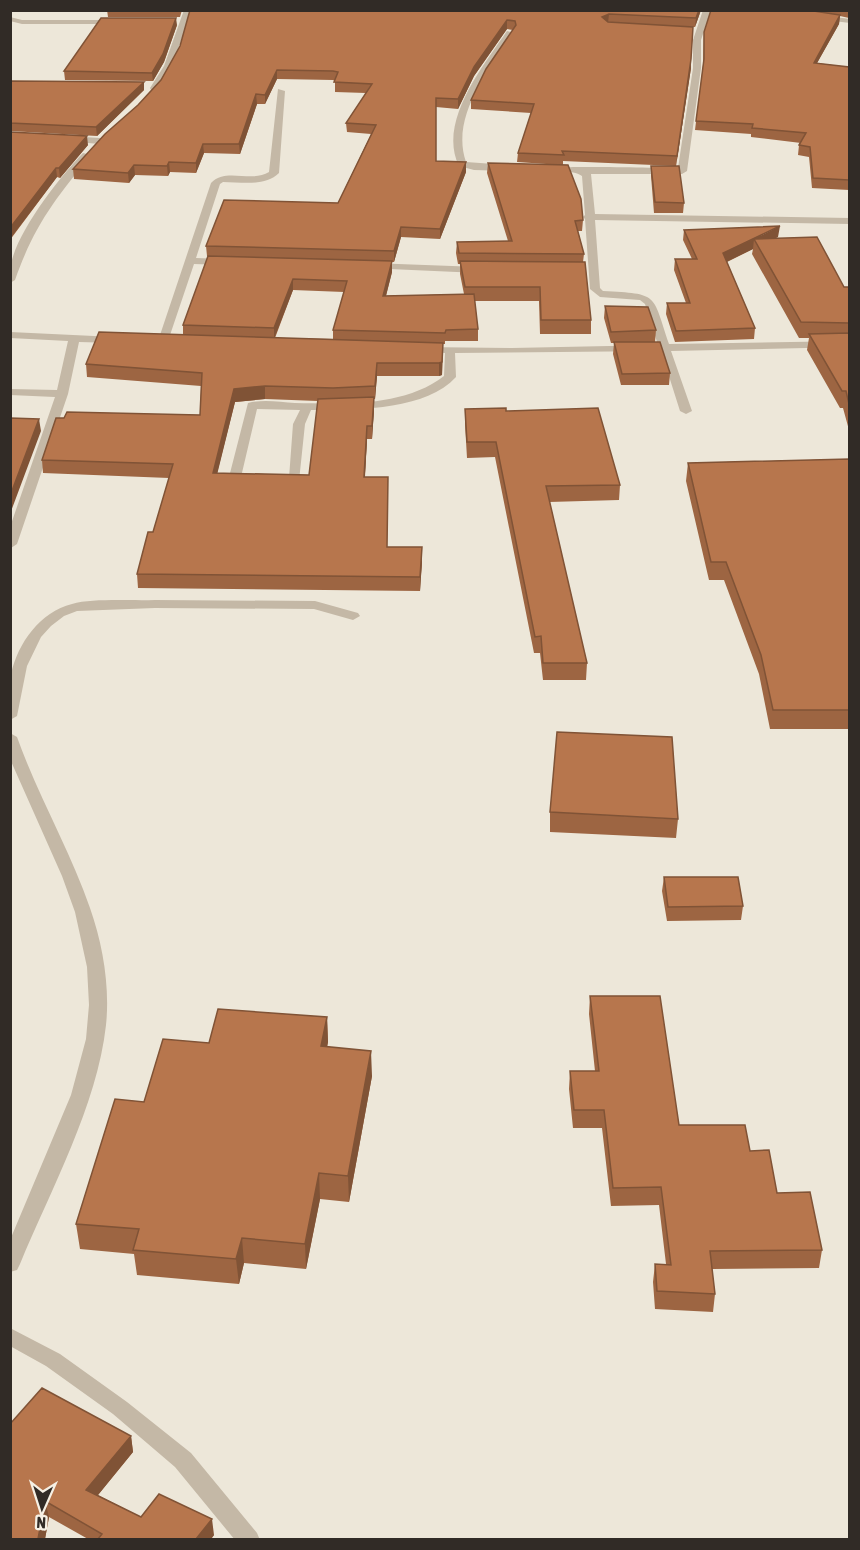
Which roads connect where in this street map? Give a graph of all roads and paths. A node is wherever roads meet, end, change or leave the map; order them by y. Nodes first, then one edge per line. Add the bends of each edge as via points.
1 (188, 10) edge
2 (707, 10) edge
3 (809, 16) edge
4 (10, 19) edge
5 (129, 21) edge
6 (173, 21) edge
7 (185, 21) junction
8 (849, 21) edge
9 (688, 32) edge
10 (699, 32) junction
11 (510, 33) edge
12 (150, 88) edge
13 (281, 91) dead end
14 (54, 138) edge
15 (518, 168) edge
16 (541, 168) edge
17 (584, 171) junction
18 (588, 217) junction
19 (849, 222) edge
20 (189, 261) junction
21 (236, 262) edge
22 (360, 266) edge
23 (489, 270) edge
24 (582, 270) edge
25 (593, 270) junction
26 (10, 280) edge
27 (10, 335) edge
28 (74, 339) junction
29 (128, 340) edge
30 (164, 341) edge
31 (849, 344) edge
32 (664, 347) junction
33 (416, 349) edge
34 (450, 349) junction
35 (10, 392) edge
36 (62, 394) junction
37 (308, 406) junction
38 (686, 411) dead end
39 (235, 477) edge
40 (295, 478) edge
41 (11, 544) edge
42 (353, 616) dead end
43 (10, 716) edge
44 (10, 737) edge
45 (10, 1264) edge
46 (10, 1336) edge
47 (249, 1539) edge

1 - 7 street
2 - 10 street
3 - 8 street
4 - 5 street
6 - 7 street
7 - 12 street via 168,66
9 - 10 street
10 - 17 street via 682,171
11 - 15 street via 472,87 459,133 460,160 467,166
13 - 20 street via 274,173 261,178 220,179 216,183
14 - 26 street via 104,137 50,198
16 - 17 street
17 - 18 street via 588,179
18 - 19 street
18 - 25 street
20 - 21 street
20 - 30 street
22 - 23 street
24 - 25 street
25 - 32 street via 595,289 600,294 636,296 649,301
27 - 28 street
28 - 29 street
28 - 36 street
31 - 32 street
32 - 34 street
32 - 38 street
33 - 34 street
34 - 37 street via 450,377 426,392 389,403
35 - 36 street
36 - 41 street
37 - 39 street via 252,405
37 - 40 street via 299,424
42 - 43 street via 315,605 155,604 62,610 44,621 27,647
44 - 45 street via 78,895 97,981 96,1036 77,1103
46 - 47 street via 63,1367 183,1460

